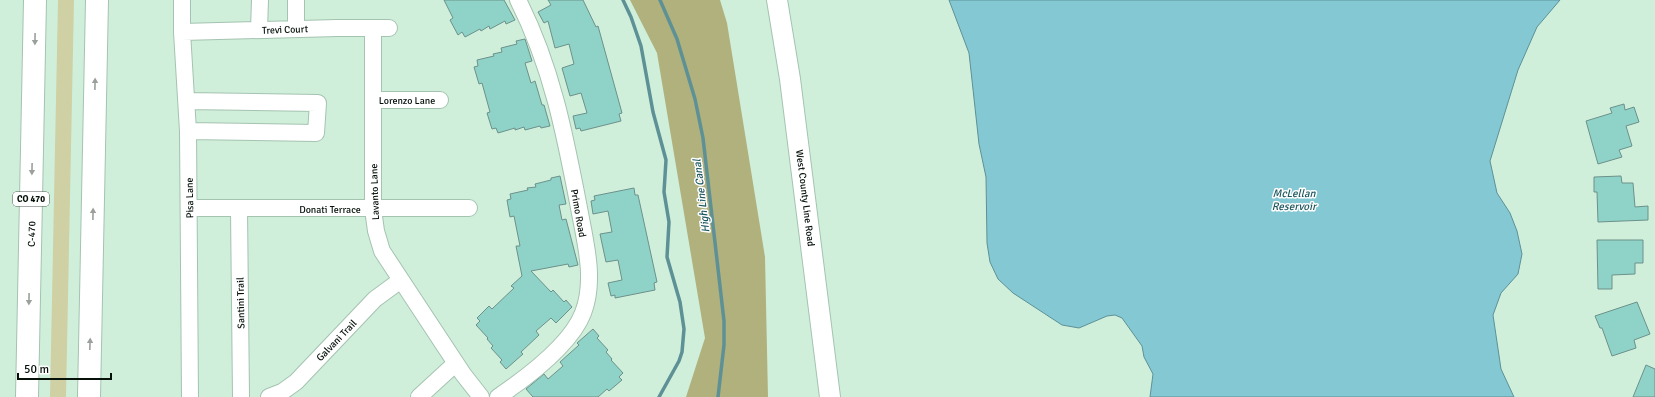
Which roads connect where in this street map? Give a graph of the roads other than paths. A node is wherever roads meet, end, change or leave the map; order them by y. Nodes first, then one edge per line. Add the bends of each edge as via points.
1 (35, 0) edge
2 (97, 0) edge
3 (182, 0) edge
4 (260, 0) edge
5 (296, 0) edge
6 (518, 0) edge
7 (777, 0) edge
8 (381, 28) joint
9 (296, 29) junction
10 (259, 30) junction
11 (182, 32) junction
12 (373, 100) junction
13 (440, 100) dead end
14 (187, 101) junction
15 (188, 131) junction
16 (190, 208) junction
17 (470, 208) dead end
18 (239, 209) junction
19 (373, 209) junction
20 (402, 280) junction
21 (456, 363) junction
22 (27, 397) edge
23 (89, 397) edge
24 (190, 397) edge
25 (241, 397) edge
26 (269, 397) edge
27 (419, 397) edge
28 (481, 397) edge
29 (498, 397) edge
30 (830, 397) edge

1 -> 22 highway, C-470 / CO 470
23 -> 2 highway
3 - 11 street, Pisa Lane
4 - 10 street
5 - 9 street
6 - 29 street, Primo Road via 541,50 561,117 586,250 588,295 584,312 572,334 516,385
7 - 30 main road, West County Line Road via 791,87
8 - 9 street, Trevi Court
8 - 12 street, Lavanto Lane
9 - 10 street, Trevi Court
10 - 11 street, Trevi Court
11 - 14 street, Pisa Lane
12 - 13 street, Lorenzo Lane
12 - 19 street, Lavanto Lane
14 - 15 street, Pisa Lane
14 - 15 street via 318,103 316,132
15 - 16 street, Pisa Lane
16 - 18 street, Donati Terrace
16 - 24 street, Pisa Lane
17 - 19 street, Donati Terrace
18 - 19 street, Donati Terrace
18 - 25 street, Santini Trail
19 - 20 street, Lavanto Lane via 382,251
20 - 21 street, Lavanto Lane
20 - 26 street, Galvani Trail via 375,299 296,382
21 - 27 street
21 - 28 street, Lavanto Lane

